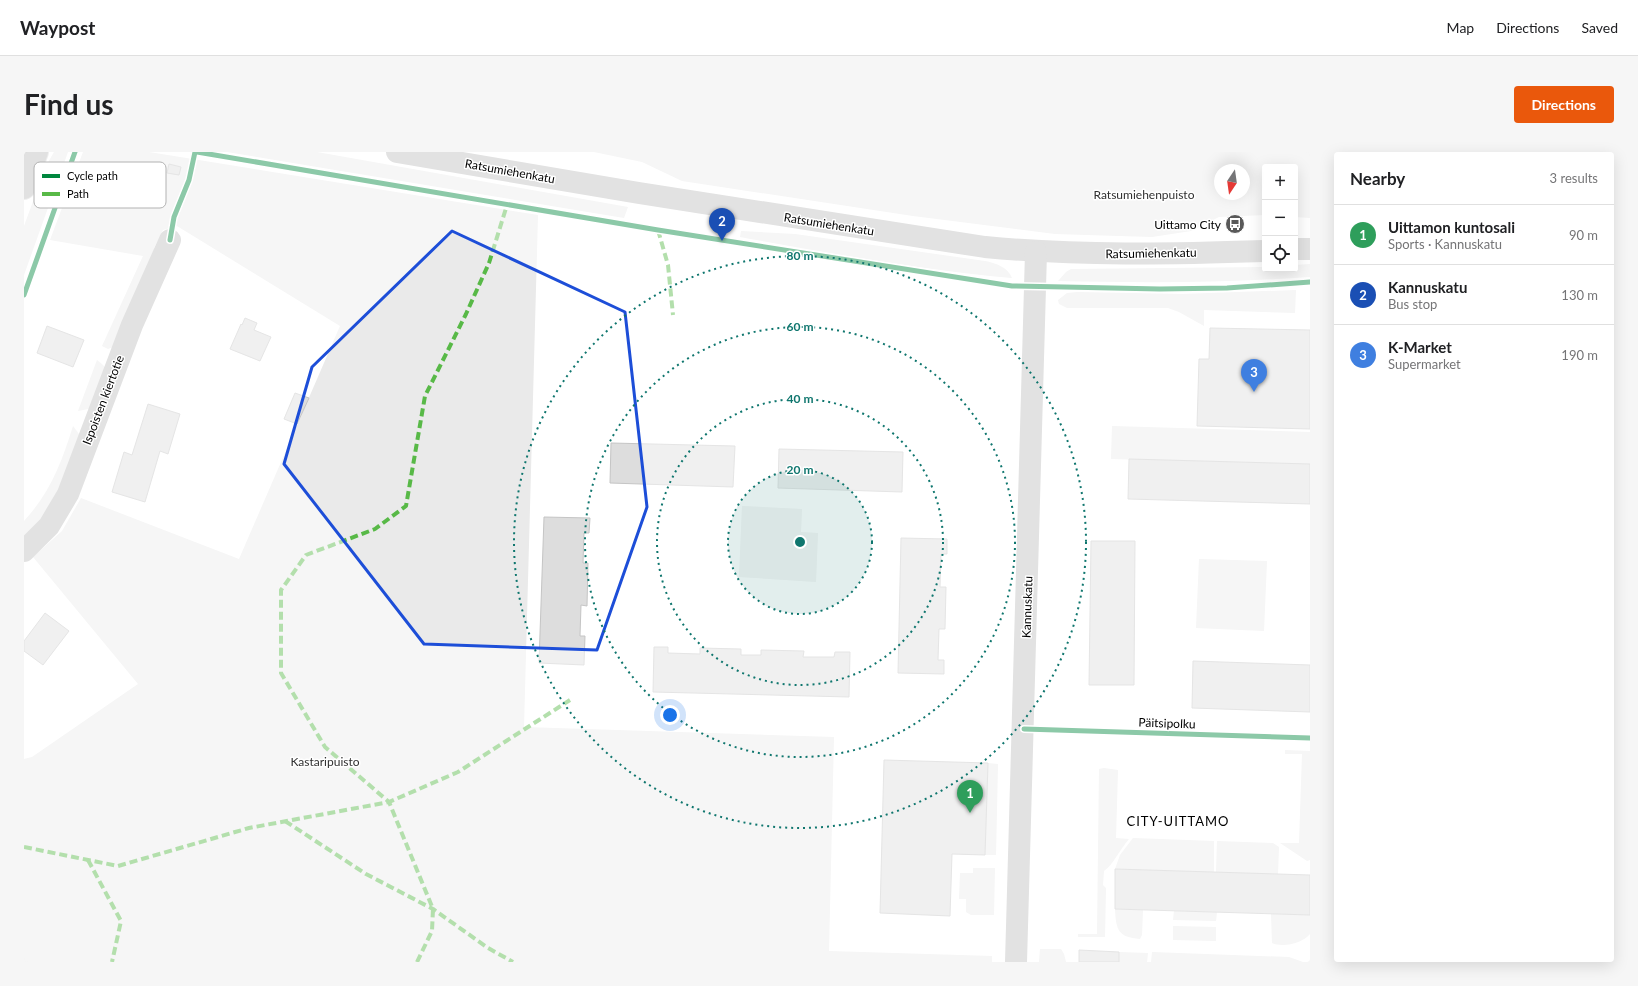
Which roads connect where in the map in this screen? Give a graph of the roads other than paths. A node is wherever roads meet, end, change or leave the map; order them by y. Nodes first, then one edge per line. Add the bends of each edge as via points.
1 (37, 152) edge
2 (397, 152) edge
3 (24, 188) edge
4 (170, 240) dead end
5 (1298, 249) edge
6 (1310, 249) edge
7 (1262, 250) edge
8 (1036, 252) junction
9 (24, 551) edge
10 (1016, 962) edge

1 - 3 main road
2 - 8 street, Ratsumiehenkatu via 910,237
4 - 9 street, Ispoisten kiertotie via 132,325 68,494 49,526
5 - 6 street
7 - 8 street, Ratsumiehenkatu via 1099,254
8 - 10 street, Kannuskatu

